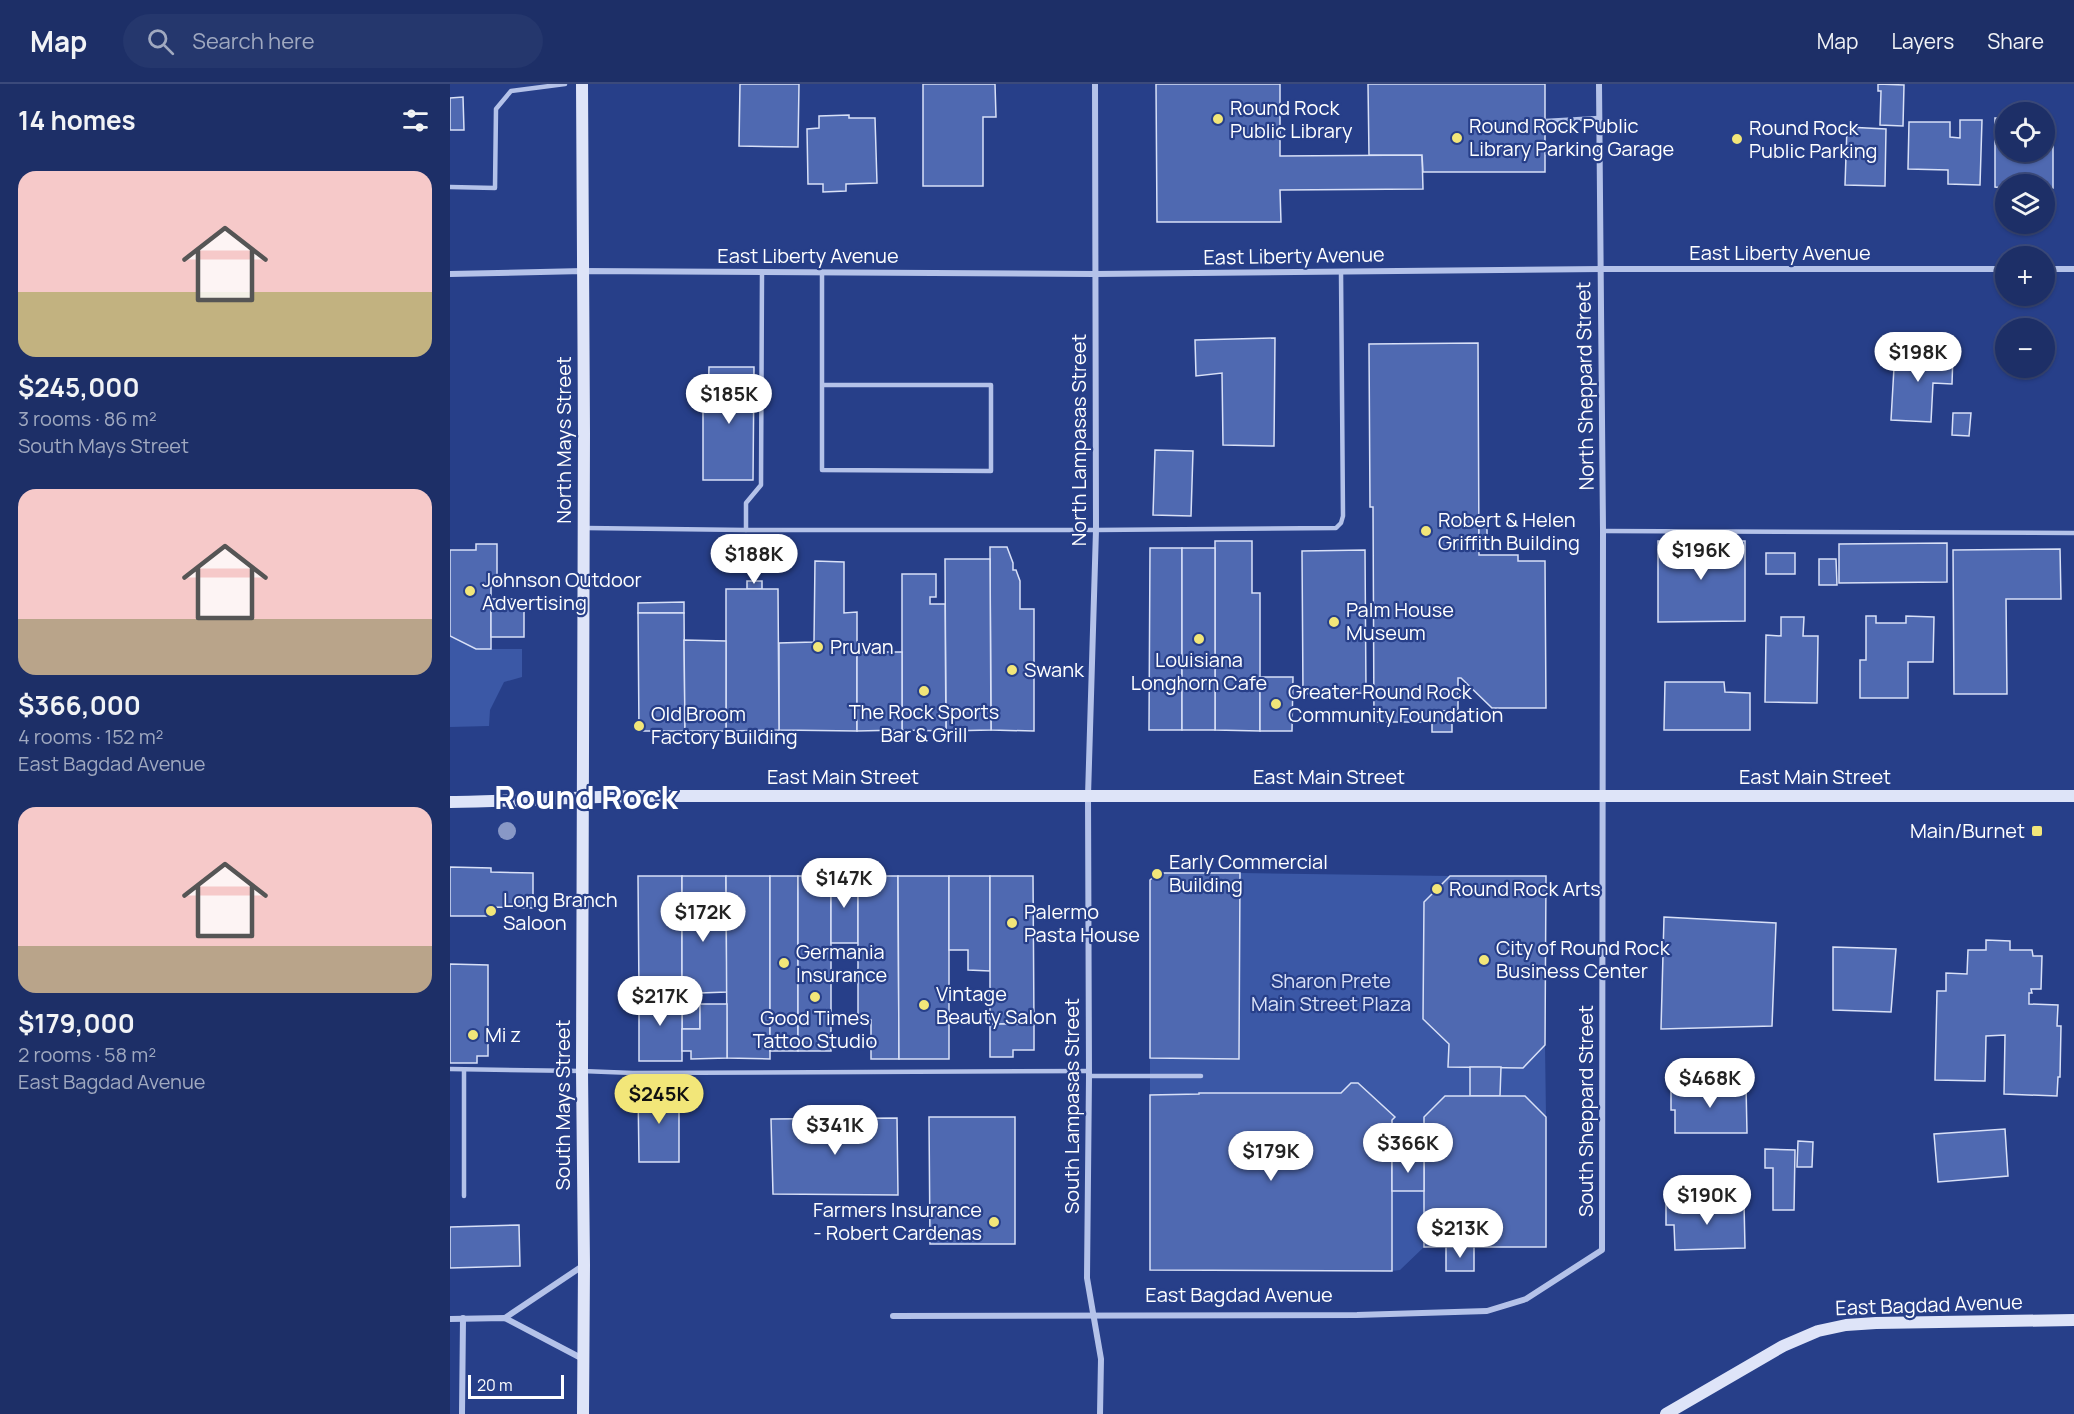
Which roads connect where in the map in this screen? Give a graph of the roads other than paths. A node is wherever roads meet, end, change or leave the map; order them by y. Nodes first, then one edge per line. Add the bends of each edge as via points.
1 (565, 84) edge
2 (582, 84) edge
3 (1095, 84) edge
4 (1599, 84) edge
5 (1599, 118) junction
6 (1545, 121) dead end
7 (450, 187) edge
8 (1601, 269) junction
9 (1995, 269) edge
10 (2055, 269) edge
11 (2074, 269) edge
12 (583, 272) junction
13 (762, 272) junction
14 (822, 272) junction
15 (1341, 272) junction
16 (450, 274) edge
17 (1095, 274) junction
18 (822, 385) junction
19 (583, 528) junction
20 (746, 530) junction
21 (1096, 530) junction
22 (1603, 531) junction
23 (2074, 533) edge
24 (584, 796) junction
25 (1088, 796) junction
26 (1603, 796) junction
27 (2074, 796) edge
28 (450, 802) edge
29 (450, 1070) edge
30 (464, 1070) junction
31 (582, 1071) junction
32 (1089, 1073) junction
33 (1201, 1076) dead end
34 (464, 1196) dead end
35 (584, 1265) junction
36 (1575, 1268) joint
37 (1093, 1315) junction
38 (893, 1316) dead end
39 (463, 1318) junction
40 (505, 1318) junction
41 (450, 1319) edge
42 (2074, 1320) edge
43 (583, 1359) junction
44 (462, 1414) edge
45 (583, 1414) edge
46 (1100, 1414) edge
47 (1666, 1414) edge

1 - 7 lane via 511,91 496,109 495,188
2 - 12 street, North Mays Street
3 - 17 street, North Lampasas Street
4 - 5 street, North Sheppard Street
5 - 6 lane
5 - 8 street, North Sheppard Street
8 - 9 street, East Liberty Avenue
8 - 15 street, East Liberty Avenue
8 - 22 street, North Sheppard Street
10 - 11 street
12 - 13 street, East Liberty Avenue
12 - 16 street, East Liberty Avenue
12 - 19 street, North Mays Street
13 - 14 street, East Liberty Avenue
13 - 20 lane via 761,485 746,503
14 - 17 street, East Liberty Avenue
14 - 18 lane
15 - 17 street, East Liberty Avenue
15 - 21 lane via 1341,524 1336,528
17 - 21 street, North Lampasas Street
18 - 18 lane via 822,470 991,471 991,385
19 - 20 lane
19 - 24 street, North Mays Street
20 - 21 lane
21 - 25 street, North Lampasas Street
22 - 23 lane
22 - 26 street, North Sheppard Street
24 - 25 street, East Main Street
24 - 28 street, East Main Street
24 - 31 street, South Mays Street
25 - 26 street, East Main Street
25 - 32 street, South Lampasas Street
26 - 27 street, East Main Street
26 - 36 street, South Sheppard Street via 1602,1250
29 - 30 lane
30 - 31 lane
30 - 34 lane
31 - 32 lane
31 - 35 street, South Mays Street
32 - 33 lane
32 - 37 street, South Lampasas Street via 1087,1278
35 - 40 street
35 - 43 street, South Mays Street
36 - 37 street, East Bagdad Avenue via 1526,1299 1487,1311
37 - 38 street, East Bagdad Avenue
37 - 46 street, South Lampasas Street via 1101,1359
39 - 40 street
39 - 41 street
39 - 44 street
40 - 43 street
42 - 47 street, East Bagdad Avenue via 1846,1325 1818,1331 1783,1346
43 - 45 street, South Mays Street

